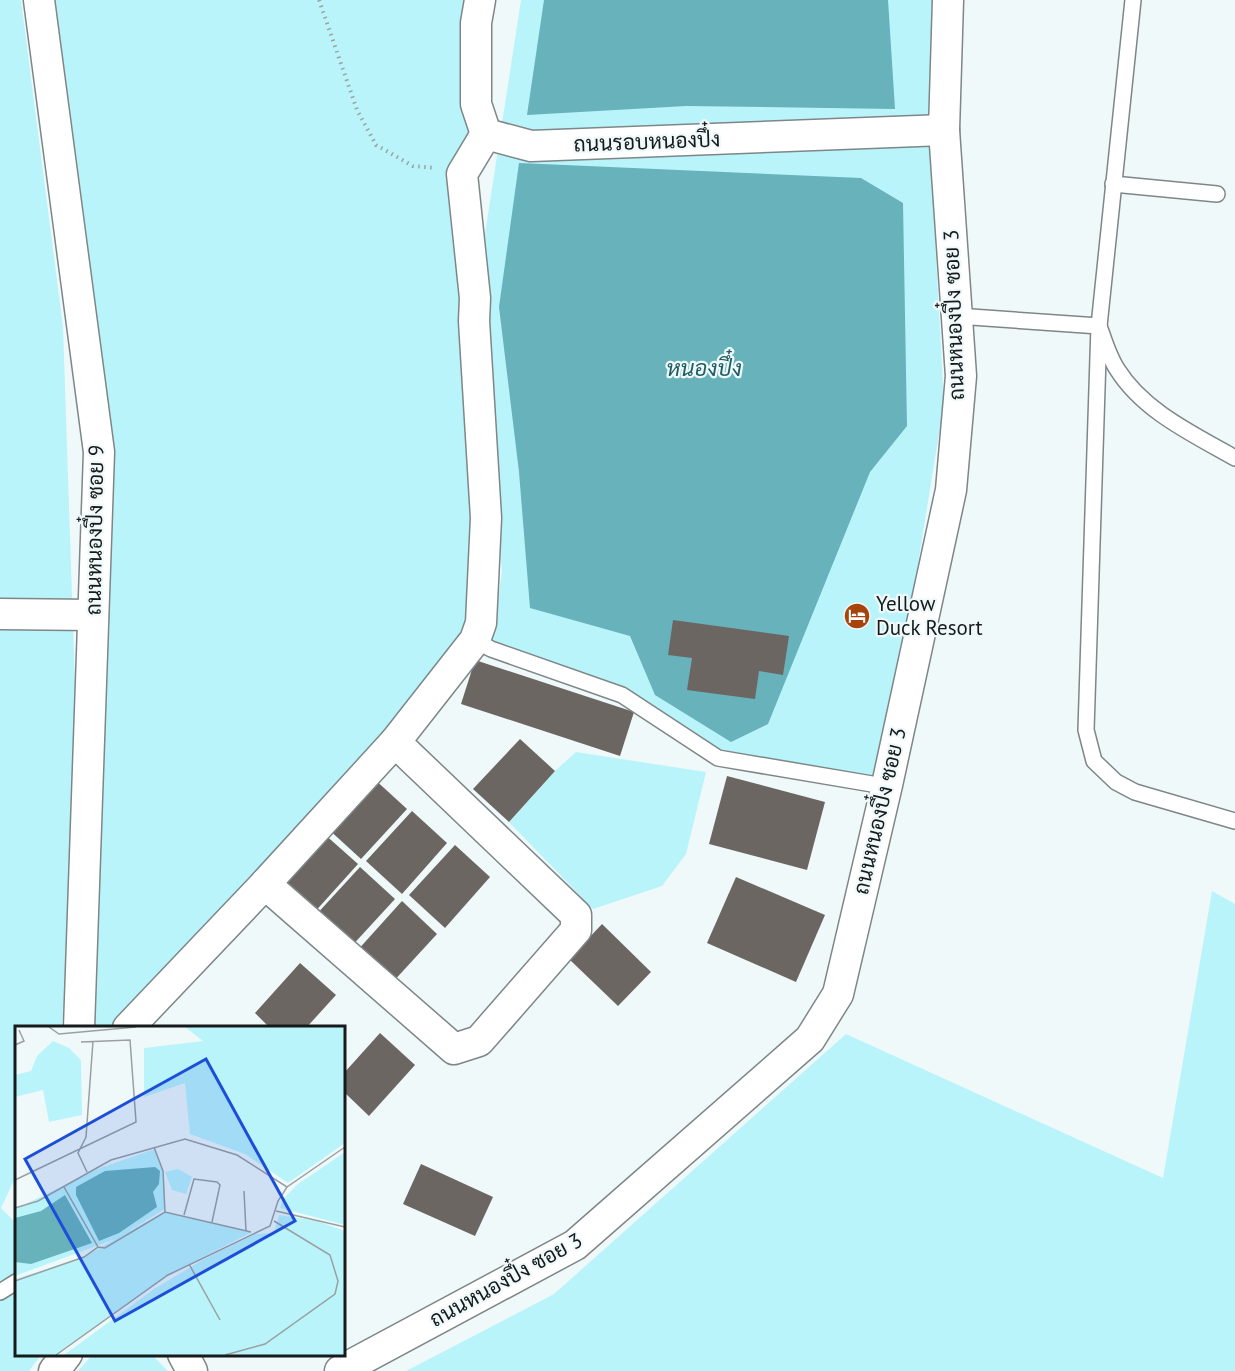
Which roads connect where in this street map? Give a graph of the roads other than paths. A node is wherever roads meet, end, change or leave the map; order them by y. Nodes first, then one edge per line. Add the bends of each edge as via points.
1 (39, 0) edge
2 (480, 0) edge
3 (948, 0) edge
4 (1133, 0) edge
5 (944, 130) junction
6 (486, 134) junction
7 (1113, 184) junction
8 (1217, 194) dead end
9 (957, 316) junction
10 (1098, 326) junction
11 (1235, 458) edge
12 (0, 614) edge
13 (93, 615) junction
14 (475, 640) junction
15 (395, 742) junction
16 (887, 785) junction
17 (1235, 821) edge
18 (266, 884) junction
19 (79, 1026) edge
20 (130, 1026) edge
21 (15, 1283) edge
22 (0, 1292) edge
23 (65, 1356) edge
24 (184, 1356) edge
25 (54, 1371) edge
26 (192, 1371) edge
27 (340, 1371) edge

1 - 13 street, ถนนหนองปึ๋ง ซอย 9 via 99,452
2 - 6 street via 476,23 476,104
3 - 5 street, ถนนหนองปึ๋ง ซอย 3
4 - 7 lane
5 - 6 street, ถนนรอบหนองปึ๋ง via 531,146
5 - 9 street, ถนนหนองปึ๋ง ซอย 3
6 - 14 street via 462,174 475,298 486,519 481,623
7 - 8 lane
7 - 10 lane
9 - 10 lane
9 - 16 street, ถนนหนองปึ๋ง ซอย 3 via 961,376 951,490
10 - 11 lane via 1116,368 1130,388 1167,420
10 - 17 lane via 1086,730 1094,761 1116,782 1135,792
12 - 13 street
13 - 19 street, ถนนหนองปึ๋ง ซอย 9
14 - 15 street
14 - 16 lane via 622,695 718,758
15 - 18 street
15 - 18 street via 576,915 576,930 479,1041 454,1049
16 - 27 street, ถนนหนองปึ๋ง ซอย 3 via 838,994 810,1038 575,1245
18 - 20 street
21 - 22 lane
23 - 25 street
24 - 26 street

